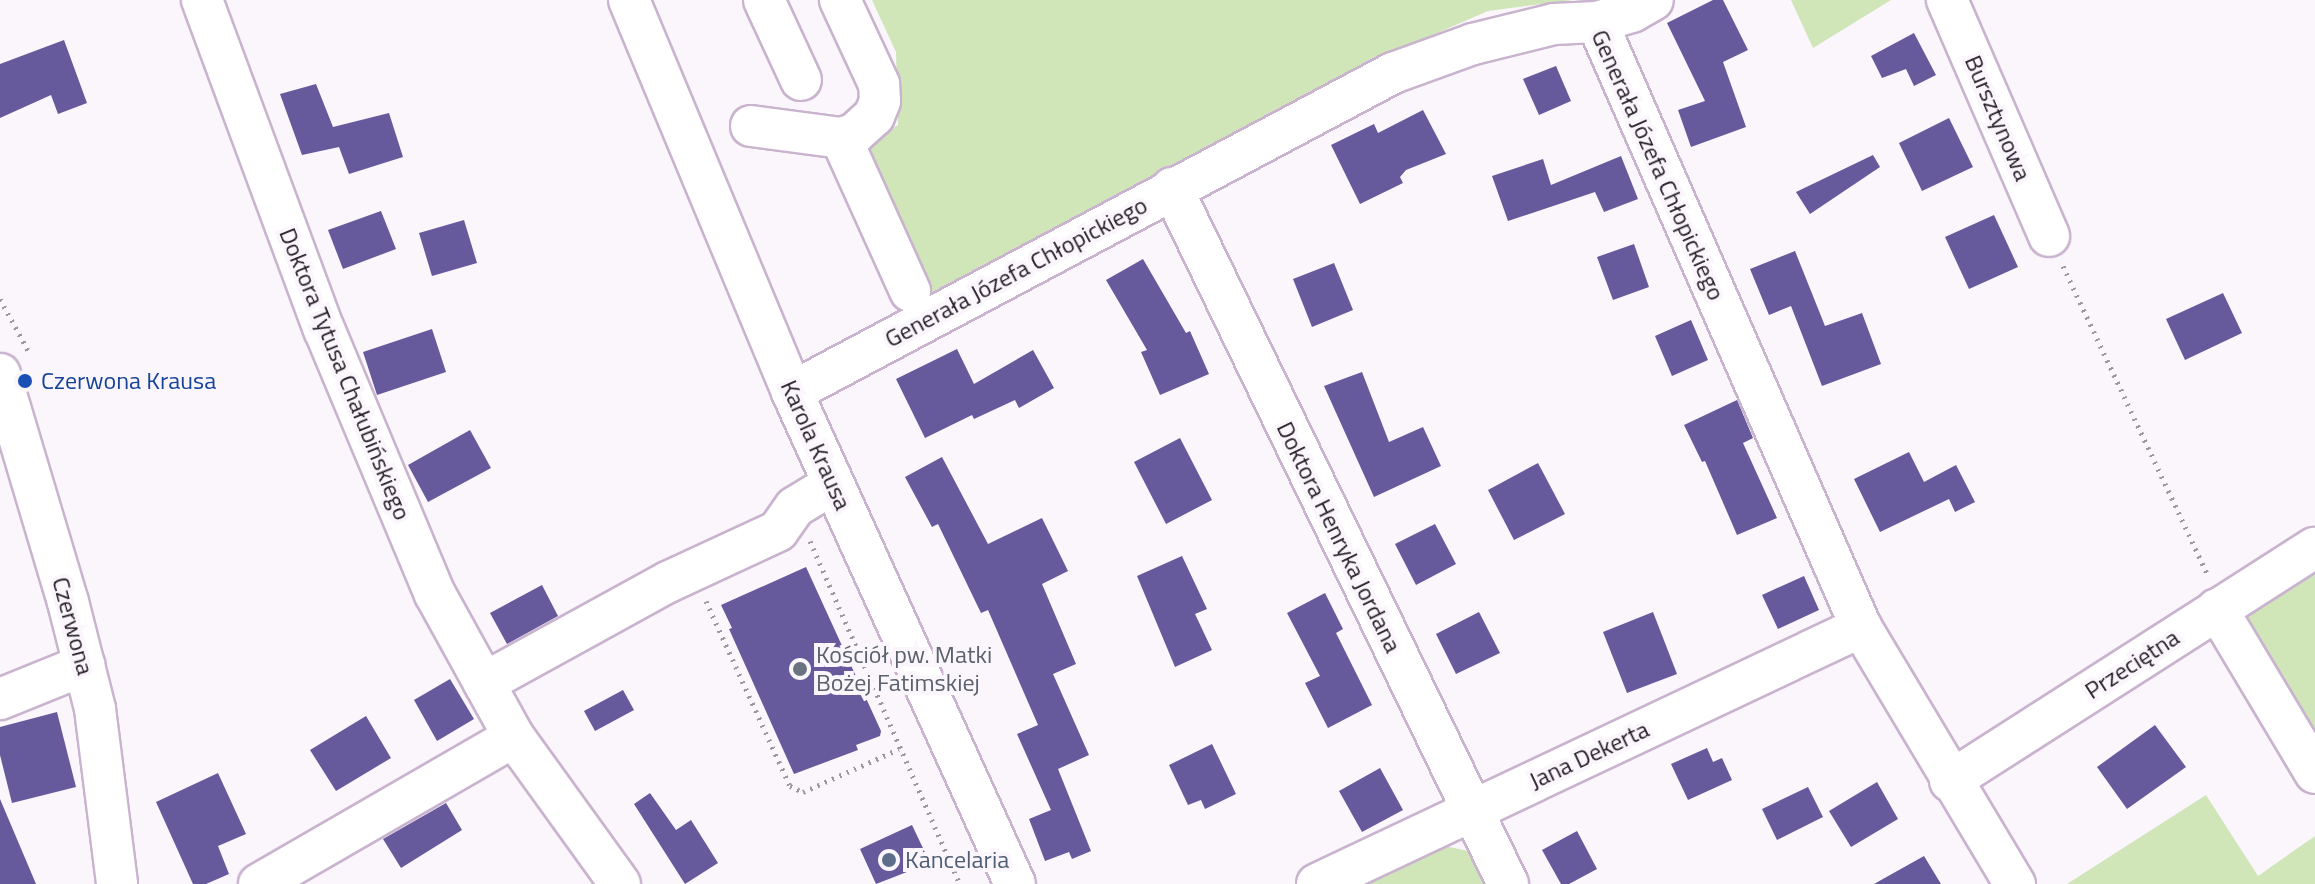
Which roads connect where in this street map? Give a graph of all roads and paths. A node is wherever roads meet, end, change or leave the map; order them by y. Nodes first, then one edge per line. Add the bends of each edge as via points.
1 (202, 0) edge
2 (764, 0) edge
3 (840, 0) edge
4 (1653, 0) edge
5 (1947, 0) edge
6 (634, 1) edge
7 (1597, 22) junction
8 (801, 80) dead end
9 (751, 126) dead end
10 (841, 138) junction
11 (1172, 188) junction
12 (2049, 236) joint
13 (910, 291) dead end
14 (1, 383) edge
15 (792, 392) junction
16 (833, 484) junction
17 (795, 507) junction
18 (2315, 548) edge
19 (693, 573) junction
20 (2217, 609) junction
21 (1861, 627) junction
22 (84, 665) junction
23 (484, 683) junction
24 (0, 699) edge
25 (514, 737) junction
26 (899, 749) junction
27 (2315, 773) edge
28 (1950, 781) junction
29 (1470, 811) junction
30 (117, 884) edge
31 (259, 884) edge
32 (620, 884) edge
33 (960, 884) edge
34 (1015, 884) edge
35 (1317, 884) edge
36 (1508, 884) edge
37 (2015, 884) edge

1 - 23 street, Doktora Tytusa Chałubińskiego via 379,466 435,594
2 - 8 street
3 - 10 street via 879,84 880,101 863,127
4 - 7 street
5 - 12 street, Bursztynowa
6 - 15 street, Karola Krausa
7 - 11 street, Generała Józefa Chłopickiego via 1554,24 1473,44 1393,73
7 - 21 street, Generała Józefa Chłopickiego
9 - 10 street
10 - 13 street
11 - 15 street, Generała Józefa Chłopickiego
11 - 29 street, Doktora Henryka Jordana
12 - 20 path via 2215,590
14 - 22 street, Czerwona
15 - 16 street, Karola Krausa
16 - 17 street
16 - 34 street, Karola Krausa
17 - 19 street via 778,531
17 - 26 path
18 - 20 street, Przeciętna
19 - 23 street
19 - 26 path via 790,786 803,792
20 - 27 street
20 - 28 street, Przeciętna
21 - 28 street, Generała Józefa Chłopickiego
21 - 29 street, Jana Dekerta
22 - 24 street
22 - 30 street, Czerwona via 105,776
23 - 25 street, Doktora Tytusa Chałubińskiego
25 - 31 street
25 - 32 street, Doktora Tytusa Chałubińskiego
26 - 33 path
28 - 37 street, Generała Józefa Chłopickiego
29 - 35 street, Jana Dekerta
29 - 36 street, Doktora Henryka Jordana

